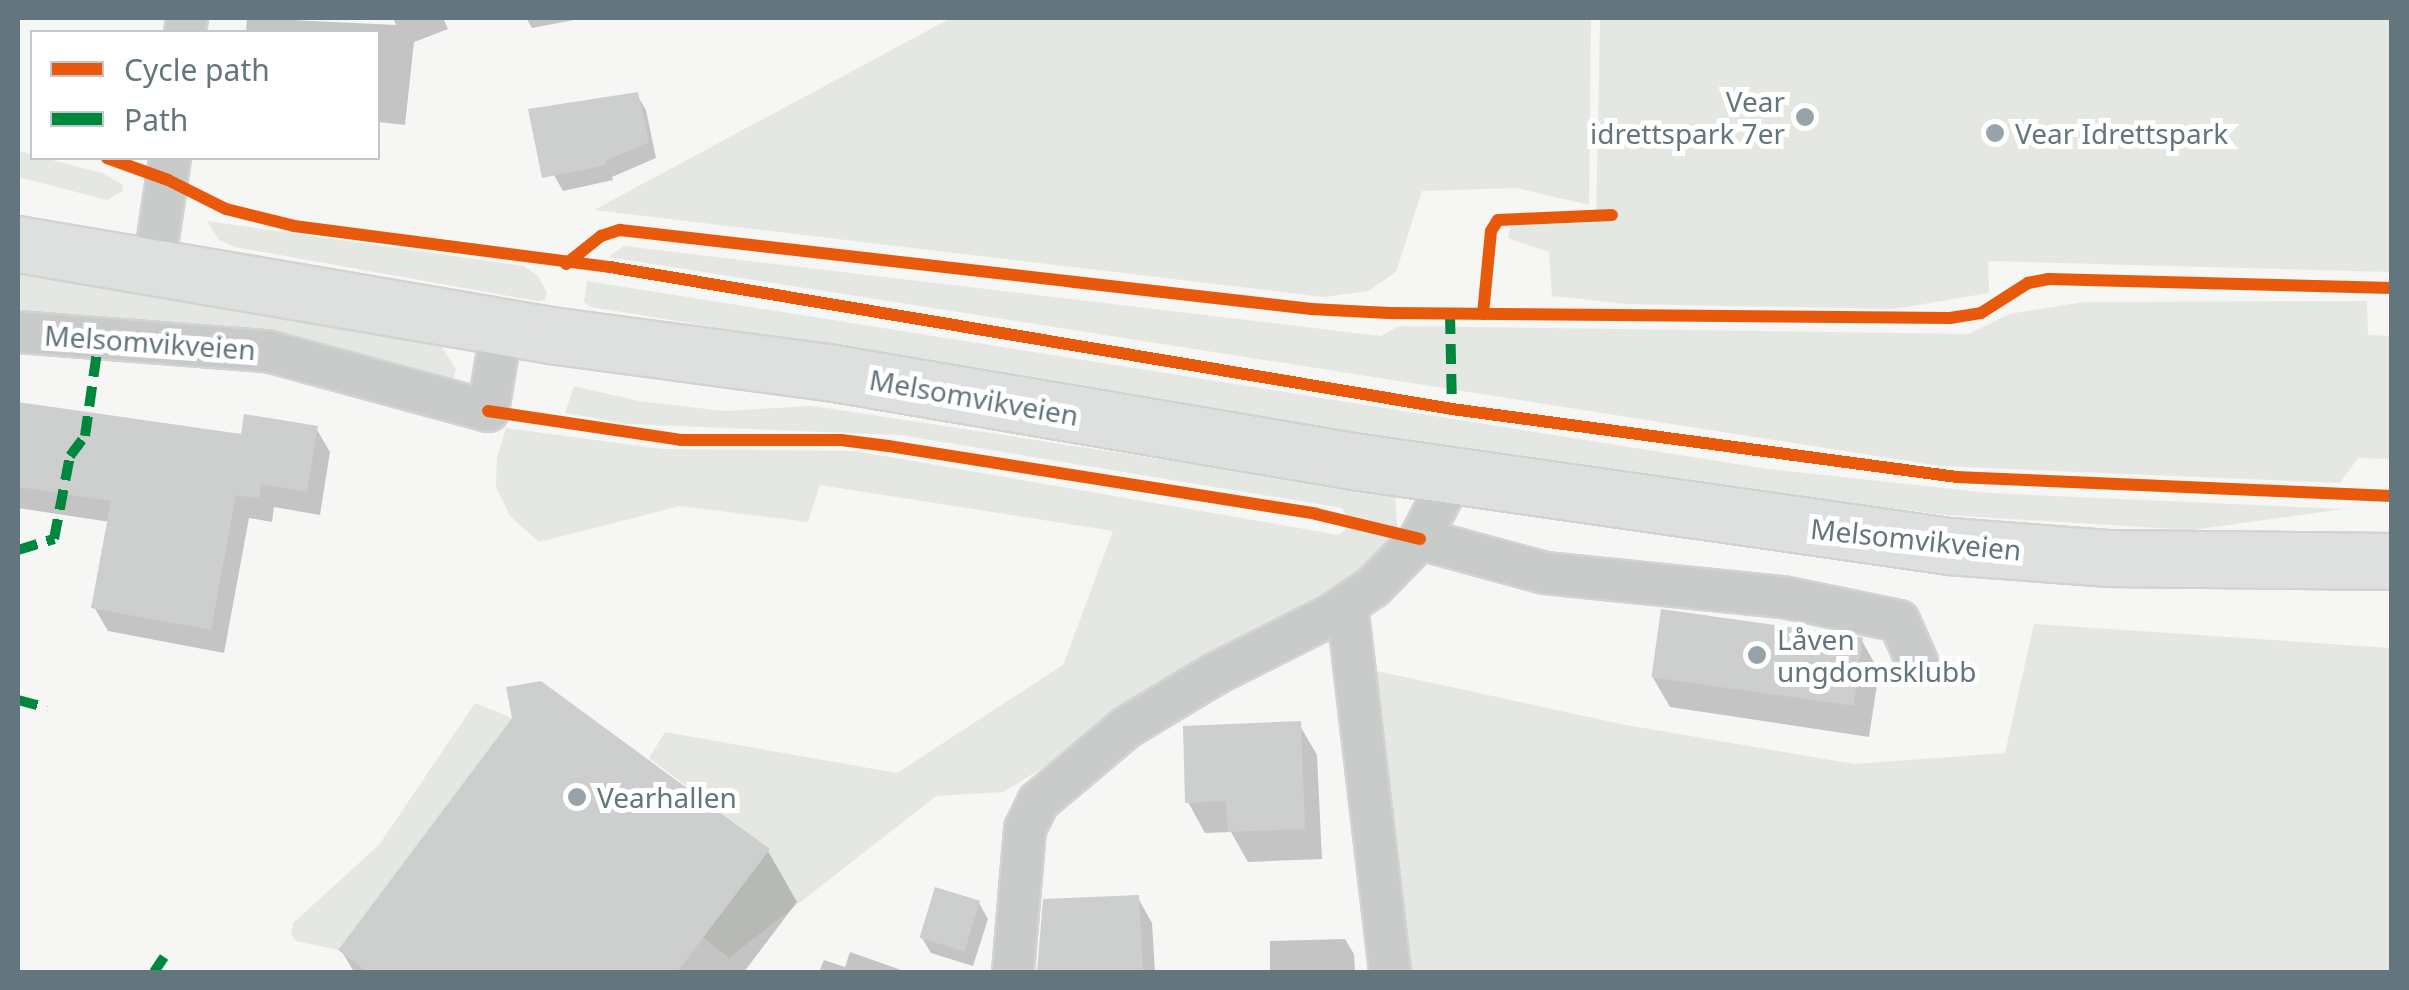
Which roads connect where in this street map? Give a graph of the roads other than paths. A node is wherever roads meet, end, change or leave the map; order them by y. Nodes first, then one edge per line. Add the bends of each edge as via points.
1 (170, 160) edge
2 (18, 244) edge
3 (154, 264) junction
4 (502, 326) junction
5 (18, 332) edge
6 (1444, 476) junction
7 (1420, 539) junction
8 (2392, 561) edge
9 (1347, 604) junction
10 (1918, 664) dead end
11 (1013, 972) edge
12 (1390, 972) edge

1 - 3 street
2 - 3 main road, Melsomvikveien
3 - 4 main road, Melsomvikveien
4 - 5 street, Melsomvikveien via 488,411 266,350
4 - 6 main road, Melsomvikveien via 828,372
6 - 7 street via 1442,496
6 - 8 main road, Melsomvikveien via 1949,546 2108,558
7 - 9 street
7 - 10 street via 1545,573 1783,596 1899,621
9 - 11 street via 1127,727 1038,802 1024,829
9 - 12 street

